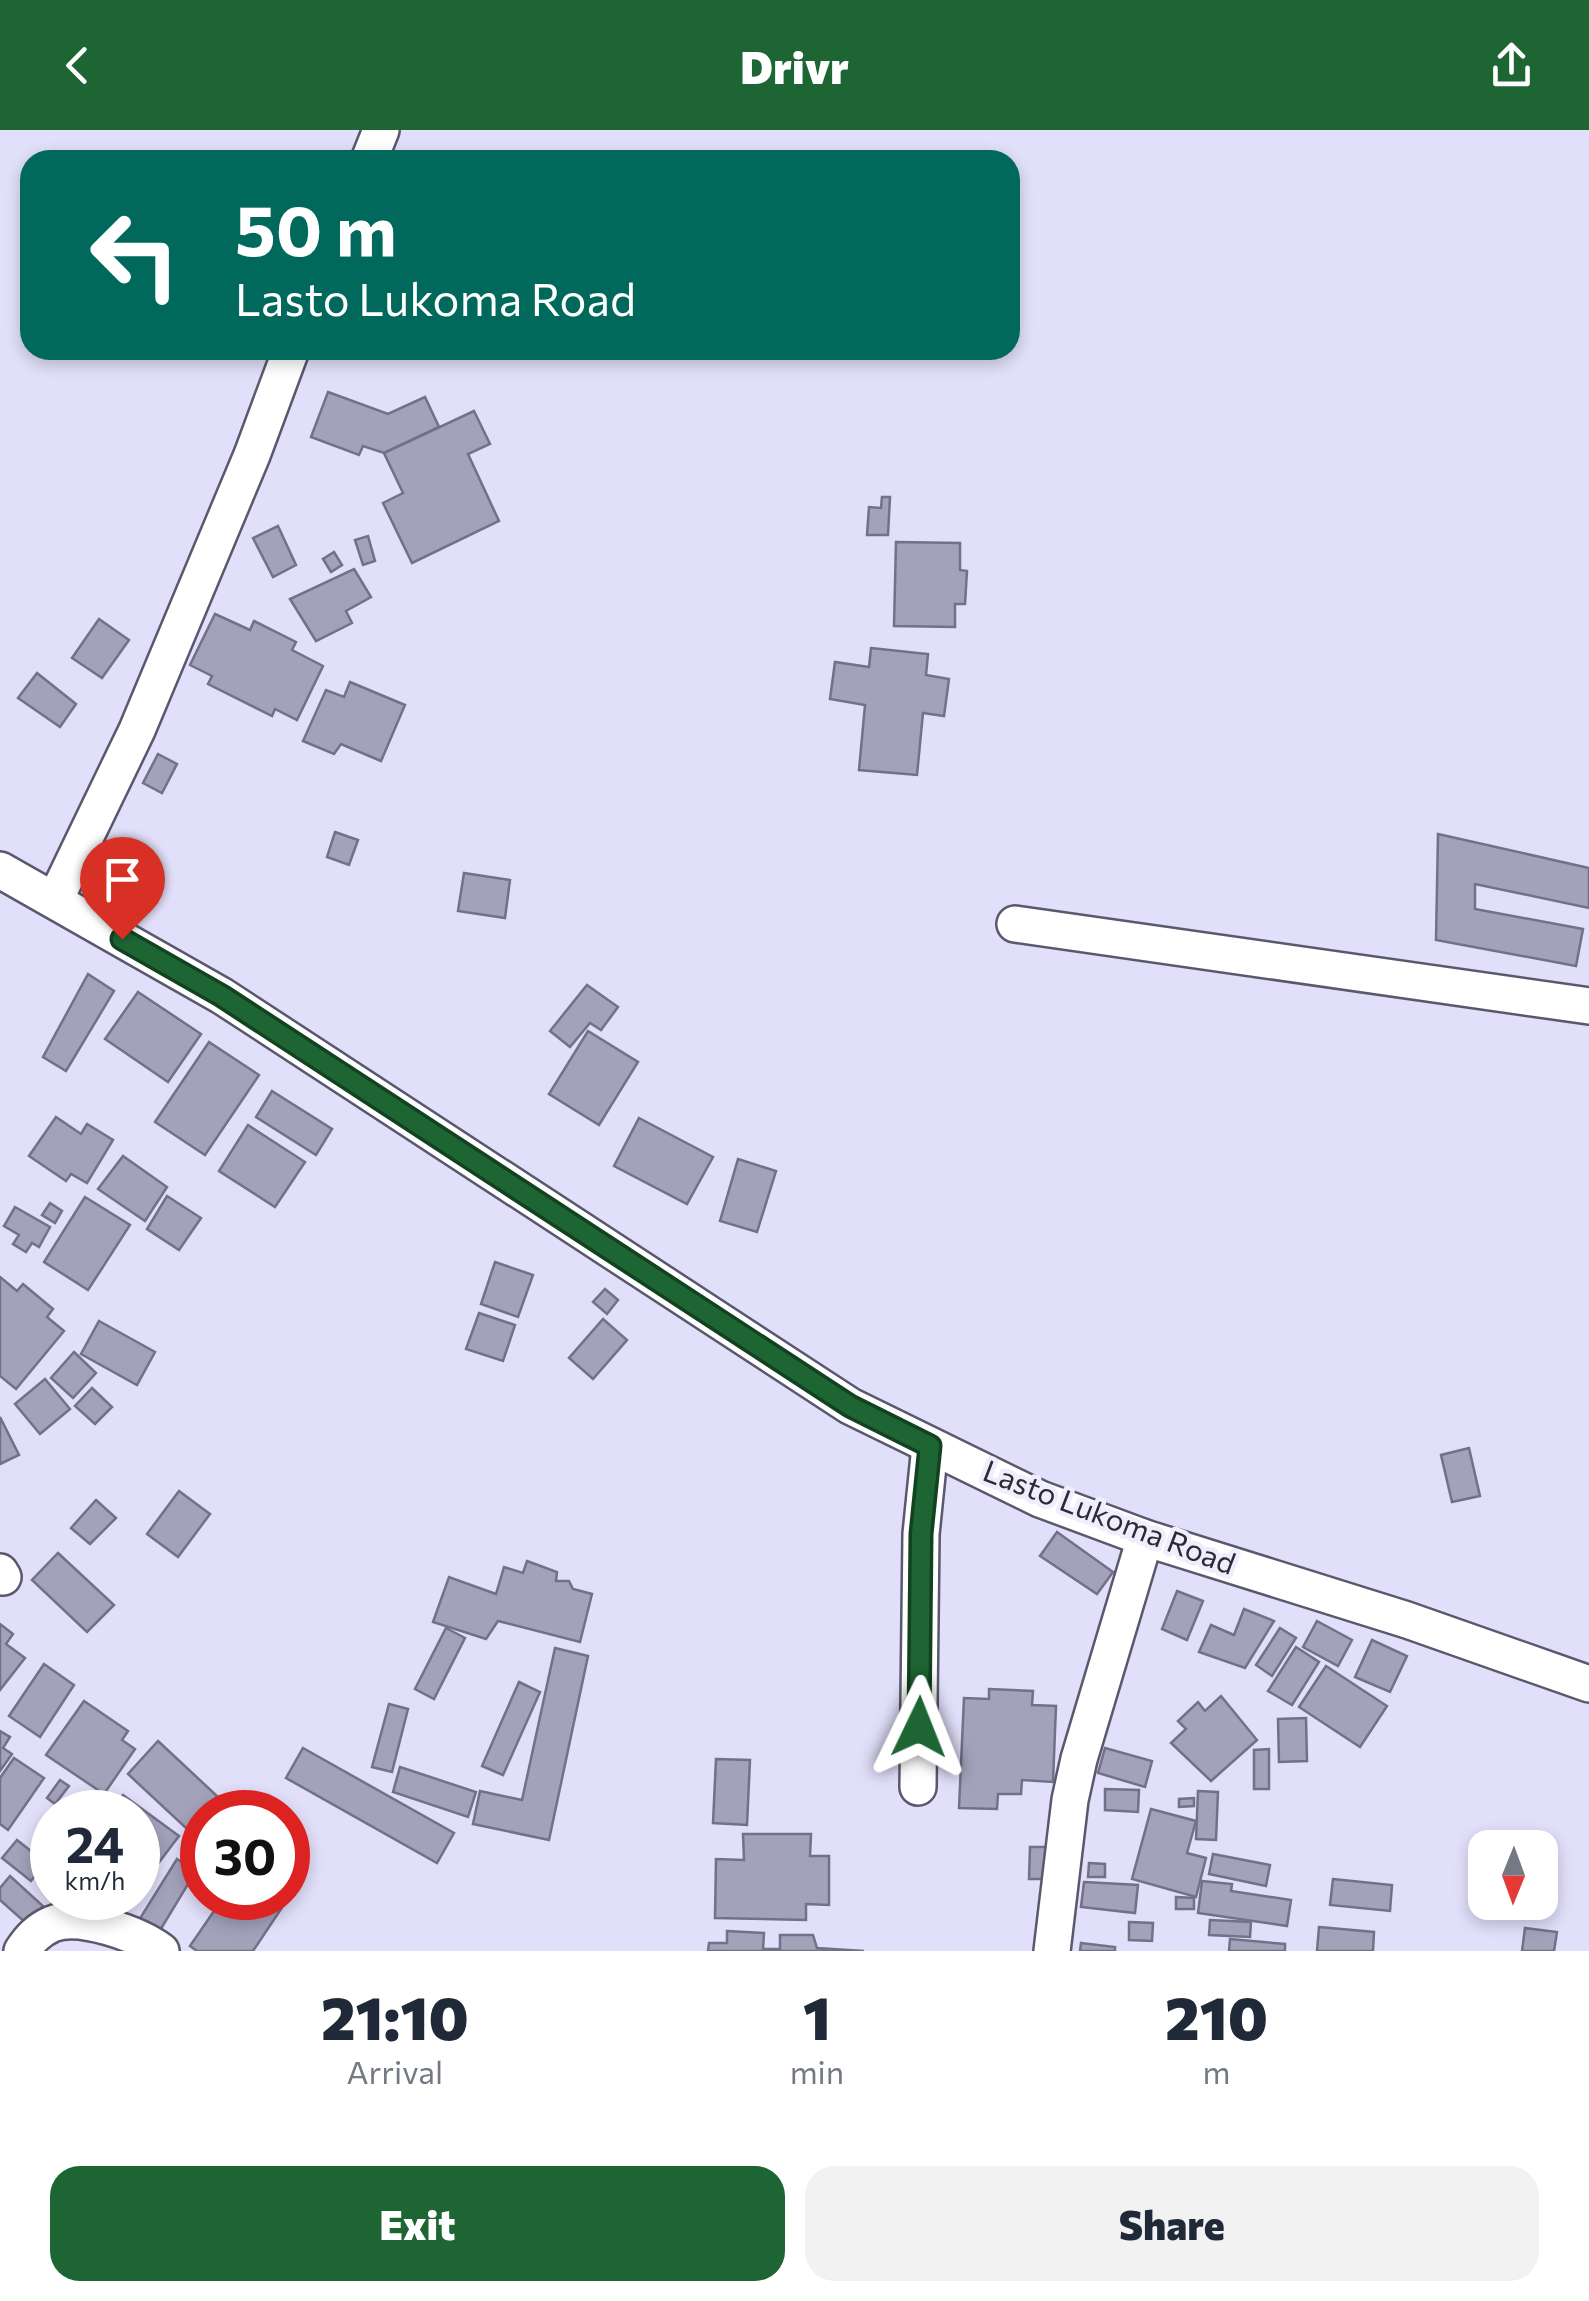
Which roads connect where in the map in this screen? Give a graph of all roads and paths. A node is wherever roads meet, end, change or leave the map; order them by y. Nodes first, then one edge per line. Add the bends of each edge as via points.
1 (286, 360) edge
2 (0, 870) edge
3 (55, 900) junction
4 (1015, 924) dead end
5 (1589, 1006) edge
6 (930, 1446) junction
7 (1144, 1538) junction
8 (1589, 1684) edge
9 (918, 1786) dead end
10 (22, 1951) edge
11 (161, 1951) edge
12 (1052, 1951) edge

1 - 3 street via 137,730
2 - 3 street, Lasto Lukoma Road
3 - 6 street, Lasto Lukoma Road via 222,996 850,1406
4 - 5 street
6 - 7 street, Lasto Lukoma Road
6 - 9 street via 921,1534
7 - 8 street, Lasto Lukoma Road
7 - 12 street via 1079,1759
10 - 11 street via 32,1936 73,1922 144,1938

